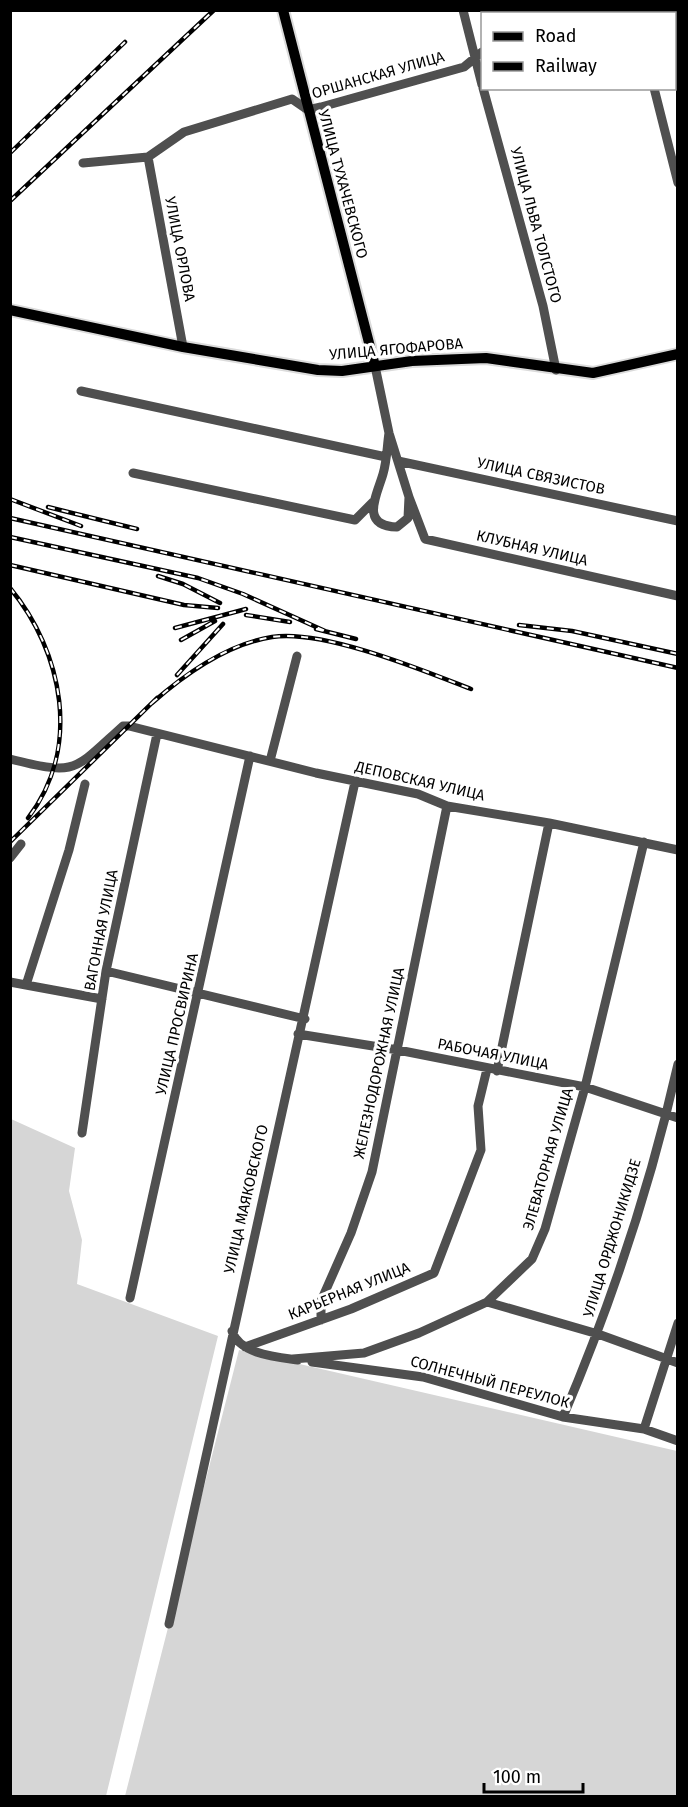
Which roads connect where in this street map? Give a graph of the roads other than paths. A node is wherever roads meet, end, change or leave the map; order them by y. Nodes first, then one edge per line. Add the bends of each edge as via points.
1 (283, 10) edge
2 (463, 10) edge
3 (479, 55) edge
4 (481, 71) edge
5 (484, 90) edge
6 (655, 90) edge
7 (308, 110) junction
8 (148, 158) junction
9 (83, 163) dead end
10 (678, 183) edge
11 (10, 310) edge
12 (183, 347) junction
13 (678, 354) edge
14 (375, 366) junction
15 (556, 370) junction
16 (81, 391) dead end
17 (389, 432) junction
18 (386, 457) junction
19 (398, 461) junction
20 (134, 473) dead end
21 (409, 497) junction
22 (373, 502) junction
23 (678, 520) edge
24 (678, 596) edge
25 (297, 656) dead end
26 (157, 734) junction
27 (250, 756) junction
28 (10, 759) edge
29 (270, 761) junction
30 (355, 782) junction
31 (85, 783) dead end
32 (447, 806) junction
33 (549, 823) junction
34 (644, 842) junction
35 (21, 844) dead end
36 (678, 850) edge
37 (10, 858) edge
38 (106, 971) junction
39 (10, 982) edge
40 (26, 985) junction
41 (200, 992) junction
42 (102, 999) junction
43 (305, 1019) junction
44 (298, 1034) junction
45 (398, 1050) junction
46 (678, 1064) edge
47 (492, 1070) junction
48 (585, 1087) junction
49 (666, 1113) junction
50 (678, 1118) edge
51 (82, 1133) dead end
52 (130, 1298) dead end
53 (487, 1302) junction
54 (321, 1320) junction
55 (678, 1323) edge
56 (232, 1331) junction
57 (598, 1334) junction
58 (243, 1348) junction
59 (293, 1359) junction
60 (667, 1360) junction
61 (678, 1364) edge
62 (562, 1417) junction
63 (644, 1429) junction
64 (678, 1441) edge
65 (169, 1624) dead end

1 - 7 main road, УЛИЦА ТУХАЧЕВСКОГО
2 - 3 street, УЛИЦА ЛЬВА ТОЛСТОГО
3 - 4 street, УЛИЦА ЛЬВА ТОЛСТОГО
3 - 7 street, ОРШАНСКАЯ УЛИЦА via 464,67
5 - 15 street, УЛИЦА ЛЬВА ТОЛСТОГО
6 - 10 street
7 - 8 street, ОРШАНСКАЯ УЛИЦА via 290,100 184,132
7 - 14 main road, УЛИЦА ТУХАЧЕВСКОГО
8 - 9 street
8 - 12 street, УЛИЦА ОРЛОВА
11 - 12 main road, УЛИЦА ЯГОФАРОВА
12 - 14 main road, УЛИЦА ЯГОФАРОВА via 318,369 342,371
13 - 15 main road, УЛИЦА ЯГОФАРОВА via 593,374
14 - 15 main road, УЛИЦА ЯГОФАРОВА via 486,358
14 - 17 street
16 - 18 street
17 - 18 street
17 - 19 street
18 - 22 street
19 - 21 street
19 - 23 street, УЛИЦА СВЯЗИСТОВ
20 - 22 street via 355,520
21 - 22 street via 408,518 397,527 378,521
21 - 24 street, КЛУБНАЯ УЛИЦА via 425,539
25 - 29 street
26 - 27 street, ДЕПОВСКАЯ УЛИЦА
26 - 28 street, ДЕПОВСКАЯ УЛИЦА via 123,726 84,762 64,769
26 - 38 street, ВАГОННАЯ УЛИЦА
27 - 29 street, ДЕПОВСКАЯ УЛИЦА
27 - 41 street, УЛИЦА ПРОСВИРИНА
29 - 30 street, ДЕПОВСКАЯ УЛИЦА
30 - 32 street, ДЕПОВСКАЯ УЛИЦА via 418,794
30 - 43 street, УЛИЦА МАЯКОВСКОГО
31 - 40 street via 69,850
32 - 33 street, ДЕПОВСКАЯ УЛИЦА
32 - 45 street, ЖЕЛЕЗНОДОРОЖНАЯ УЛИЦА
33 - 34 street, ДЕПОВСКАЯ УЛИЦА
33 - 47 street, КАРЬЕРНАЯ УЛИЦА
34 - 36 street, ДЕПОВСКАЯ УЛИЦА
34 - 48 street, ЭЛЕВАТОРНАЯ УЛИЦА
35 - 37 street
38 - 41 street
38 - 42 street, ВАГОННАЯ УЛИЦА
39 - 40 street
40 - 42 street
41 - 43 street
41 - 52 street, УЛИЦА ПРОСВИРИНА
42 - 51 street, ВАГОННАЯ УЛИЦА
43 - 44 street, УЛИЦА МАЯКОВСКОГО
44 - 45 street, РАБОЧАЯ УЛИЦА
44 - 56 street, УЛИЦА МАЯКОВСКОГО
45 - 47 street, РАБОЧАЯ УЛИЦА
45 - 54 street, ЖЕЛЕЗНОДОРОЖНАЯ УЛИЦА via 372,1172 321,1301
46 - 49 street, УЛИЦА ОРДЖОНИКИДЗЕ
47 - 48 street, РАБОЧАЯ УЛИЦА
47 - 54 street, КАРЬЕРНАЯ УЛИЦА via 478,1106 481,1150 434,1273
48 - 49 street, РАБОЧАЯ УЛИЦА
48 - 53 street, ЭЛЕВАТОРНАЯ УЛИЦА via 545,1229 532,1259
49 - 50 street, РАБОЧАЯ УЛИЦА
49 - 57 street, УЛИЦА ОРДЖОНИКИДЗЕ
53 - 57 street
53 - 59 street, ЭЛЕВАТОРНАЯ УЛИЦА via 364,1353
54 - 58 street, КАРЬЕРНАЯ УЛИЦА
55 - 60 street
56 - 58 street
56 - 65 street, УЛИЦА МАЯКОВСКОГО
57 - 60 street
57 - 62 street, УЛИЦА ОРДЖОНИКИДЗЕ
58 - 59 street, СОЛНЕЧНЫЙ ПЕРЕУЛОК
59 - 62 street, СОЛНЕЧНЫЙ ПЕРЕУЛОК via 423,1377
60 - 61 street
60 - 63 street
62 - 63 street, СОЛНЕЧНЫЙ ПЕРЕУЛОК
63 - 64 street, СОЛНЕЧНЫЙ ПЕРЕУЛОК

